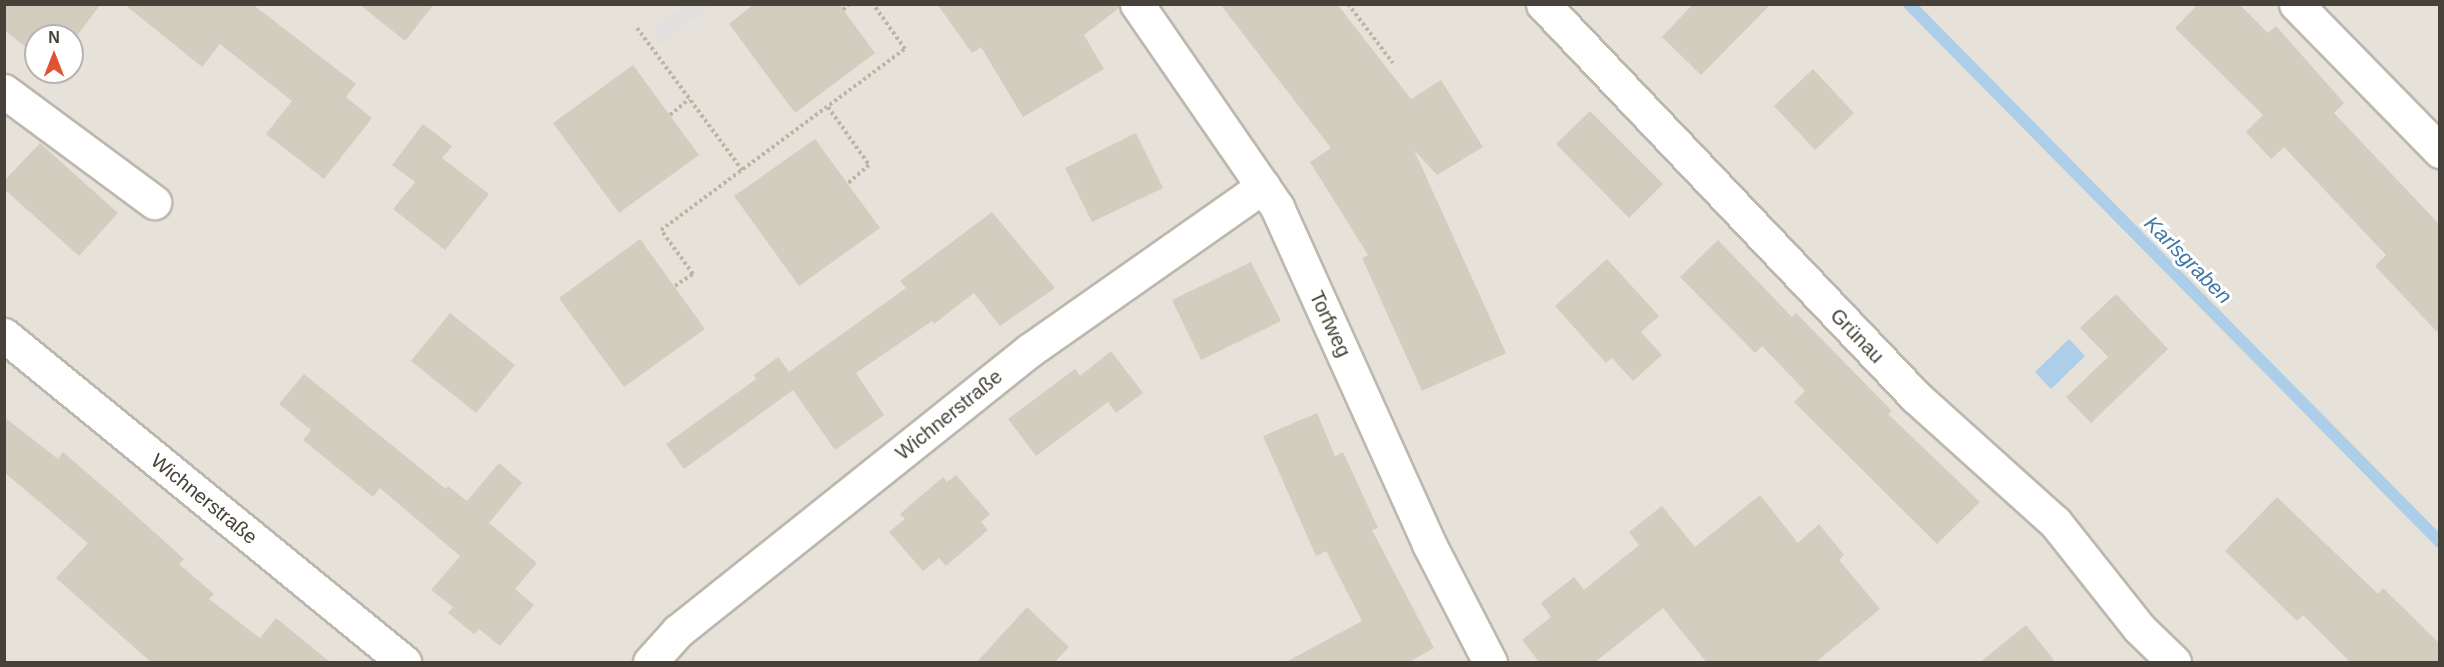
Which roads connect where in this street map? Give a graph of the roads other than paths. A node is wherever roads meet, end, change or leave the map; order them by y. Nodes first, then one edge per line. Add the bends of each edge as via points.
1 (1137, 4) edge
2 (1543, 4) edge
3 (2296, 4) edge
4 (4, 91) edge
5 (2439, 151) edge
6 (1263, 186) junction
7 (154, 202) dead end
8 (4, 335) edge
9 (404, 663) edge
10 (650, 663) edge
11 (1490, 663) edge
12 (2174, 663) edge

1 - 6 street, Torfweg
2 - 12 street, Grünau via 1916,397 2055,522 2139,628
3 - 5 street
4 - 7 street
6 - 10 street, Wichnerstraße via 1030,350 678,631
6 - 11 street, Torfweg via 1282,218 1429,544
8 - 9 street, Wichnerstraße

